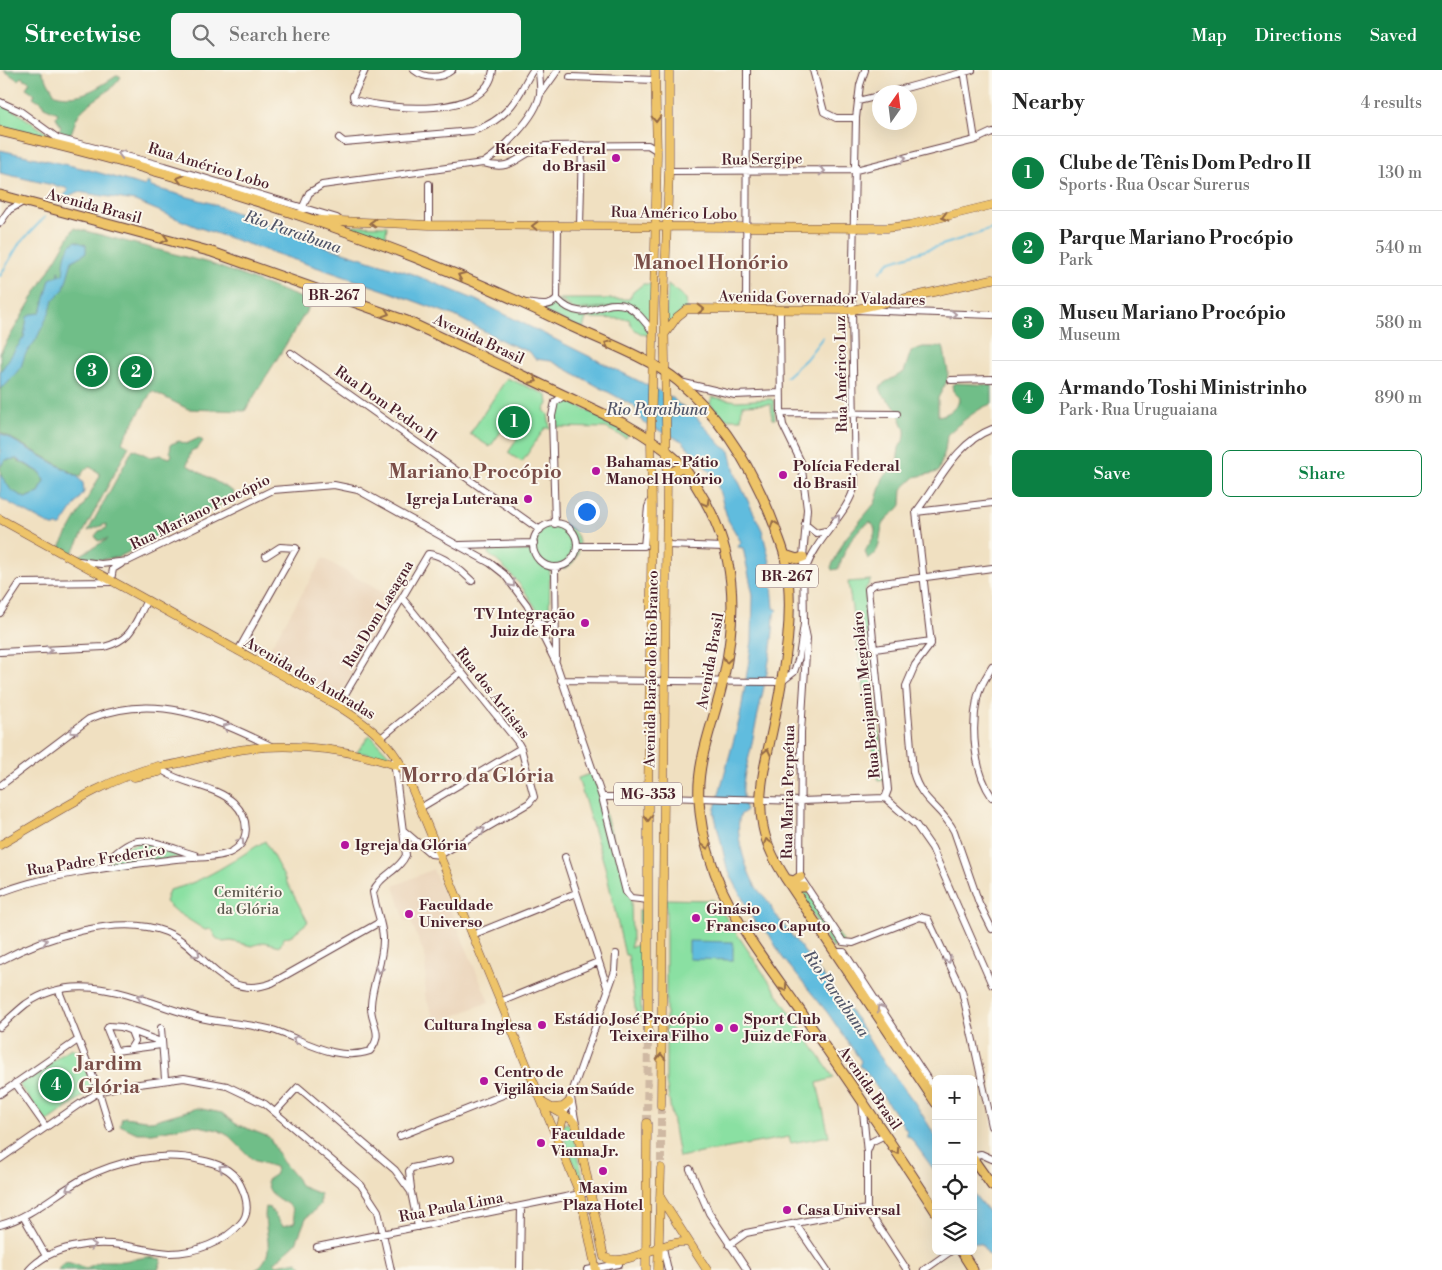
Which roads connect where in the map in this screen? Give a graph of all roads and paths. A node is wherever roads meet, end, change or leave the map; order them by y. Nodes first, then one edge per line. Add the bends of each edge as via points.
1 (365, 70) edge
2 (414, 70) edge
3 (452, 70) edge
4 (494, 70) edge
5 (533, 70) edge
6 (539, 70) edge
7 (558, 70) edge
8 (655, 70) edge
9 (669, 70) edge
10 (747, 70) edge
11 (813, 70) edge
12 (865, 70) edge
13 (972, 70) edge
14 (964, 71) edge
15 (570, 78) dead end
16 (655, 80) junction
17 (915, 85) edge
18 (540, 95) junction
19 (872, 98) edge
20 (858, 101) junction
21 (0, 102) edge
22 (856, 118) junction
23 (0, 131) edge
24 (992, 132) edge
25 (57, 138) junction
26 (339, 138) dead end
27 (975, 140) junction
28 (582, 145) junction
29 (69, 147) junction
30 (656, 152) junction
31 (483, 163) junction
32 (856, 170) junction
33 (668, 171) junction
34 (746, 172) junction
35 (429, 184) dead end
36 (2, 196) edge
37 (23, 202) junction
38 (992, 205) edge
39 (300, 212) junction
40 (5, 215) junction
41 (310, 220) junction
42 (352, 222) junction
43 (0, 223) edge
44 (429, 225) junction
45 (558, 226) junction
46 (580, 226) junction
47 (654, 226) junction
48 (666, 226) junction
49 (746, 228) junction
50 (855, 228) junction
51 (992, 279) edge
52 (557, 299) junction
53 (523, 302) junction
54 (746, 309) junction
55 (780, 309) junction
56 (852, 310) junction
57 (992, 315) edge
58 (653, 332) junction
59 (664, 335) junction
60 (291, 353) dead end
61 (652, 370) junction
62 (665, 371) junction
63 (992, 379) edge
64 (951, 380) dead end
65 (678, 381) junction
66 (780, 392) junction
67 (565, 395) junction
68 (781, 413) junction
69 (855, 414) junction
70 (897, 414) dead end
71 (992, 429) edge
72 (651, 439) junction
73 (666, 446) junction
74 (685, 469) junction
75 (667, 474) junction
76 (652, 497) junction
77 (992, 503) edge
78 (916, 512) junction
79 (0, 519) edge
80 (555, 524) junction
81 (805, 524) junction
82 (540, 530) junction
83 (826, 531) junction
84 (534, 543) junction
85 (488, 544) junction
86 (459, 545) junction
87 (666, 545) junction
88 (804, 545) junction
89 (577, 546) junction
90 (724, 547) junction
91 (815, 548) junction
92 (785, 555) junction
93 (266, 556) dead end
94 (803, 558) junction
95 (75, 561) junction
96 (124, 562) junction
97 (490, 563) junction
98 (555, 567) junction
99 (992, 568) edge
100 (804, 575) junction
101 (97, 577) junction
102 (924, 578) junction
103 (472, 581) dead end
104 (113, 582) junction
105 (402, 598) junction
106 (147, 600) junction
107 (0, 613) edge
108 (535, 620) junction
109 (554, 621) junction
110 (804, 624) junction
111 (931, 641) junction
112 (875, 649) junction
113 (238, 651) junction
114 (0, 652) edge
115 (556, 663) junction
116 (992, 667) edge
117 (461, 672) junction
118 (561, 680) junction
119 (651, 681) junction
120 (664, 682) junction
121 (726, 682) junction
122 (777, 682) junction
123 (338, 706) junction
124 (382, 738) junction
125 (271, 746) junction
126 (521, 748) junction
127 (394, 752) junction
128 (394, 765) junction
129 (404, 768) junction
130 (162, 769) junction
131 (0, 786) edge
132 (602, 797) junction
133 (663, 797) junction
134 (992, 797) edge
135 (648, 798) junction
136 (701, 798) junction
137 (885, 798) junction
138 (756, 800) junction
139 (801, 801) junction
140 (420, 808) junction
141 (402, 829) junction
142 (0, 845) edge
143 (440, 855) junction
144 (198, 856) junction
145 (565, 857) dead end
146 (95, 871) junction
147 (786, 879) junction
148 (800, 886) junction
149 (0, 893) edge
150 (576, 893) junction
151 (648, 900) junction
152 (380, 922) junction
153 (992, 929) edge
154 (472, 935) junction
155 (835, 952) junction
156 (616, 954) dead end
157 (0, 961) edge
158 (598, 962) junction
159 (615, 971) junction
160 (602, 973) junction
161 (992, 985) edge
162 (608, 990) junction
163 (59, 991) junction
164 (500, 1002) junction
165 (0, 1027) edge
166 (161, 1028) dead end
167 (130, 1030) junction
168 (648, 1035) tunnel mouth
169 (78, 1040) junction
170 (161, 1044) junction
171 (130, 1049) junction
172 (165, 1079) junction
173 (534, 1083) junction
174 (15, 1084) junction
175 (932, 1086) edge
176 (99, 1092) junction
177 (0, 1094) edge
178 (932, 1097) edge
179 (570, 1100) junction
180 (861, 1100) junction
181 (541, 1101) junction
182 (661, 1106) tunnel mouth
183 (550, 1108) junction
184 (275, 1112) junction
185 (564, 1115) junction
186 (647, 1123) tunnel mouth
187 (576, 1125) junction
188 (992, 1126) edge
189 (46, 1127) junction
190 (110, 1128) dead end
191 (885, 1135) junction
192 (400, 1136) dead end
193 (558, 1138) junction
194 (867, 1153) junction
195 (977, 1156) edge
196 (0, 1159) edge
197 (992, 1159) edge
198 (450, 1160) dead end
199 (977, 1162) edge
200 (661, 1168) tunnel mouth
201 (690, 1169) dead end
202 (992, 1186) edge
203 (411, 1192) junction
204 (590, 1192) junction
205 (580, 1194) junction
206 (660, 1197) junction
207 (521, 1206) junction
208 (867, 1209) junction
209 (935, 1210) edge
210 (23, 1216) junction
211 (795, 1223) junction
212 (0, 1225) edge
213 (418, 1227) junction
214 (384, 1234) junction
215 (689, 1243) junction
216 (729, 1245) junction
217 (317, 1247) dead end
218 (660, 1250) junction
219 (945, 1255) edge
220 (964, 1255) edge
221 (46, 1256) junction
222 (646, 1258) junction
223 (619, 1264) junction
224 (596, 1269) edge
225 (30, 1270) edge
226 (391, 1270) edge
227 (520, 1270) edge
228 (587, 1270) edge
229 (612, 1270) edge
230 (646, 1270) edge
231 (658, 1270) edge
232 (668, 1270) edge
233 (707, 1270) edge
234 (746, 1270) edge
235 (827, 1270) edge
236 (907, 1270) edge
237 (924, 1270) edge
238 (973, 1270) edge

1 - 4 street via 354,100 387,106 462,103 479,96 488,86
2 - 3 street via 424,76 436,77
5 - 26 street via 512,103 485,128 344,142
6 - 18 street
7 - 18 street
8 - 16 main road
9 - 33 main road
10 - 34 street
11 - 22 street via 824,112 836,118
12 - 20 street, Rua Américo Luz
13 - 14 street
14 - 17 street
14 - 27 street
15 - 16 street
16 -> 30 main road
18 - 31 street via 506,147
19 - 20 street
20 - 22 street, Rua Américo Luz
21 - 25 street, Rua Américo Lobo via 20,111
22 - 32 street, Rua Américo Luz
23 - 29 highway, BR-267
24 - 27 street, Rua Sergipe
25 - 29 street, Rua Américo Lobo
39 -> 25 street, Rua Américo Lobo via 173,168
32 -> 27 street, Rua Sergipe
28 - 30 street via 648,145
28 - 31 street via 536,148 504,167
28 - 46 street
39 -> 29 highway, BR-267
30 - 33 main road
30 - 47 main road
31 - 39 street via 314,188
34 -> 32 street, Rua Sergipe
32 - 50 street, Rua Américo Luz
33 - 34 street, Rua Sergipe
33 - 48 main road
34 - 49 street
35 - 44 street
36 - 37 highway, Avenida Brasil / BR-267
36 - 40 street via 7,205
37 - 40 street
37 -> 67 highway, Avenida Brasil / BR-267 via 212,252 407,321
38 -> 50 main road, Rua Américo Lobo via 910,225
39 - 41 highway, BR-267
39 - 42 street, Rua Américo Lobo
40 - 43 street
41 - 42 main road, Rua Américo Lobo
53 -> 41 highway, BR-267 via 444,268
44 -> 42 main road, Rua Américo Lobo
45 -> 44 main road, Rua Américo Lobo
45 - 46 main road, Rua Américo Lobo
45 - 52 street
46 - 47 main road, Rua Américo Lobo
47 - 48 main road, Rua Américo Lobo
47 - 58 main road
48 - 49 main road, Rua Américo Lobo
48 - 59 main road
49 - 50 main road, Rua Américo Lobo
49 - 54 street
50 - 56 street, Rua Américo Luz
51 - 56 main road
52 - 53 street via 545,305
52 - 58 street via 566,307 586,312 625,305 637,313
61 -> 53 highway, BR-267
54 - 55 main road, Avenida Governador Valadares
59 -> 54 main road, Avenida Governador Valadares via 687,309
55 - 56 main road, Avenida Governador Valadares
55 - 66 street, Rua Maria Perpétua
56 -> 57 street, Avenida Governador Valadares
56 - 69 street, Rua Américo Luz
58 - 61 main road
59 - 62 main road
60 - 82 street, Rua Dom Pedro II
61 - 62 highway, BR-267
61 - 72 main road, Avenida Barão do Rio Branco / MG-353
62 - 65 highway, BR-267
62 - 73 main road, Avenida Barão do Rio Branco
63 - 64 street
65 - 66 street via 741,396
92 -> 65 highway, BR-267 via 764,498 735,444
66 - 68 street, Rua Maria Perpétua
67 - 72 highway, Avenida Brasil / BR-267
67 - 80 street via 555,402 552,416
68 - 69 street
68 - 81 street, Rua Maria Perpétua via 803,471 807,510
69 - 70 street
83 -> 69 street, Rua Américo Luz via 851,500 855,485
71 - 78 street via 976,437 958,453
72 - 73 highway, Avenida Brasil / BR-267
72 - 76 main road, Avenida Barão do Rio Branco / MG-353
73 - 74 highway, Avenida Brasil / BR-267
73 - 75 main road, Avenida Barão do Rio Branco
74 - 75 highway
74 -> 90 highway, Avenida Brasil / BR-267 via 706,502
75 - 87 main road, Avenida Barão do Rio Branco
76 - 89 street via 644,546
76 - 119 main road, Avenida Barão do Rio Branco / MG-353
77 - 78 street
78 - 102 street
79 - 95 main road, Rua Mariano Procópio
80 - 82 street
80 - 89 street via 571,530
81 - 83 street via 813,532
81 - 88 street, Rua Maria Perpétua
82 - 84 street
83 - 91 street, Rua Américo Luz
84 - 85 street
84 - 98 street via 538,558
85 - 86 street
85 - 97 street via 482,552
86 - 96 street, Rua Mariano Procópio via 358,490 310,485 273,490
86 - 97 street, Rua Mariano Procópio
87 - 90 street
87 - 120 main road, Avenida Barão do Rio Branco
88 - 91 street via 810,544
88 - 94 street, Rua Maria Perpétua
89 - 98 street via 572,559
90 -> 121 highway, Avenida Brasil / BR-267 via 733,610
91 - 100 street, Rua Américo Luz
92 - 94 highway
92 - 122 highway, BR-267 via 791,605 787,651
93 - 113 street via 280,547 296,548
94 - 100 street, Rua Maria Perpétua
95 - 96 street, Rua Mariano Procópio
95 - 101 main road, Rua Mariano Procópio
96 - 104 street via 113,569
97 -> 108 street, Rua Mariano Procópio via 512,584
98 - 109 street
99 - 102 street
100 - 110 street, Rua Maria Perpétua
101 - 104 main road, Rua Mariano Procópio
101 - 107 street via 20,583
102 - 111 street
102 - 112 street, Rua Benjamin Megioláro via 875,584 868,589
103 - 105 street, Rua Dom Lasagna via 459,568 431,553
104 - 106 main road, Avenida dos Andradas
105 - 117 street, Rua dos Artistas
105 - 123 street, Rua Dom Lasagna
106 - 113 main road, Avenida dos Andradas
114 -> 106 street via 104,647 120,643 130,633
108 - 109 street via 547,627
108 - 115 street, Rua Mariano Procópio
109 - 115 street
110 - 122 street, Rua Maria Perpétua via 797,667
110 - 139 street, Rua Maria Perpétua
111 - 112 street
111 - 153 street via 930,648 915,666 906,686 913,772 924,797 954,830 979,903
112 - 137 street, Rua Benjamin Megioláro via 888,790
113 - 123 main road, Avenida dos Andradas
115 - 118 street, Rua Mariano Procópio
116 - 134 street via 977,697 975,716 980,773
117 - 124 street
117 - 126 street, Rua dos Artistas
118 - 119 street
118 - 132 street, Rua Mariano Procópio
119 - 120 street
119 - 135 main road, Avenida Barão do Rio Branco / MG-353
120 - 121 street
120 - 133 main road, Avenida Barão do Rio Branco
121 - 122 street
121 - 136 highway, Avenida Brasil / BR-267 via 703,760
138 -> 122 highway, BR-267
123 - 124 main road, Avenida dos Andradas
124 - 127 main road, Avenida dos Andradas
125 - 128 main road via 348,752
125 - 130 main road via 238,750
125 -> 131 street via 175,709 130,707 89,719
126 - 140 street
143 -> 126 street, Rua dos Artistas via 532,800 533,792
127 - 128 street
127 - 129 main road, Avenida dos Andradas
128 - 129 main road
128 - 141 street
129 - 140 main road, Avenida dos Andradas
130 - 142 main road via 125,778 95,792
144 -> 130 street, Rua Padre Frederico via 219,856 240,846 246,836 247,824 233,802
132 - 135 street
132 - 151 street, Rua Mariano Procópio via 626,892 631,898
133 - 136 street
182 -> 133 main road, Avenida Barão do Rio Branco
135 -> 151 main road, Avenida Barão do Rio Branco / MG-353
136 - 138 street
136 -> 180 highway, Avenida Brasil / BR-267 via 710,858 737,916
137 - 139 street
137 - 161 street via 916,825 932,848
138 - 139 street
147 -> 138 highway, BR-267 via 767,844
139 - 148 street, Rua Maria Perpétua
140 - 143 main road, Avenida dos Andradas
141 - 143 street via 430,854
141 - 152 street via 407,848 402,865 375,886 373,892
143 - 154 main road, Avenida dos Andradas
144 - 146 street, Rua Padre Frederico
144 - 146 street via 137,841
145 - 150 street
146 - 149 street, Rua Padre Frederico via 17,886
147 - 148 highway, BR-267
147 - 148 highway
148 - 155 highway, BR-267
148 -> 188 street via 839,939 847,943 926,917 962,991
150 - 154 street
150 - 158 street
151 - 168 main road, Avenida Barão do Rio Branco / MG-353
157 -> 152 street via 46,940 76,933 112,927 149,928 181,940 232,984 260,988
152 -> 163 street via 382,950 370,1006 378,1034 377,1042 370,1051 360,1055 329,1052 274,1030 202,1018 109,989 86,987
154 - 164 main road, Avenida dos Andradas
175 -> 155 street via 844,952
155 - 178 highway, BR-267
156 - 159 street
158 - 160 street
158 - 164 street
159 - 160 street
159 - 162 street
160 - 162 street
162 - 179 street
163 - 165 street via 27,1004
163 - 169 street
164 - 173 main road, Avenida dos Andradas
166 - 170 street
167 - 170 street
167 - 171 street via 135,1038
167 - 171 street via 111,1026 107,1029 116,1051
169 - 174 street
169 - 176 street
170 - 171 street
170 - 172 street
172 - 176 street
172 - 184 street via 184,1078 227,1086
173 - 181 main road, Avenida dos Andradas
173 - 192 street
174 - 177 street
174 - 189 street
176 - 189 street
176 - 190 street
179 - 183 main road via 563,1107
179 - 185 street
179 - 187 street
180 - 191 highway, Avenida Brasil / BR-267
180 - 194 street
181 - 183 main road
181 - 193 main road, Avenida dos Andradas
183 - 185 main road
184 - 203 street via 298,1088 377,1153
184 - 214 street via 362,1185 378,1211
185 - 187 main road
185 - 193 main road
186 - 222 main road
187 - 204 main road
189 - 196 street
191 - 194 street via 871,1142
191 -> 209 highway, Avenida Brasil / BR-267
193 - 205 main road, Avenida dos Andradas
194 - 208 street
195 - 197 street via 981,1154
198 - 203 street via 412,1168 409,1171
199 - 202 highway
200 - 206 main road
201 - 216 street
203 - 213 street
204 - 205 street, Rua Paula Lima
204 - 223 main road via 604,1257
205 - 207 street, Rua Paula Lima
205 - 224 main road, Avenida dos Andradas
206 - 215 main road
206 - 218 main road
207 - 213 street, Rua Paula Lima
207 - 227 street
208 - 211 street
208 - 236 street
210 - 212 street
210 - 221 street
221 -> 210 street via 98,1244 170,1253 199,1248 232,1233 243,1221 247,1207 239,1182 220,1164 192,1158 152,1157 124,1163 84,1178
211 - 216 street via 746,1233
211 - 235 street
213 - 214 street, Rua Paula Lima
214 - 217 street, Rua Paula Lima
214 - 226 street
215 - 218 main road via 675,1242
215 - 233 main road
216 - 234 street
218 - 222 main road
218 - 231 main road
218 - 232 street
219 - 237 street
220 - 238 highway
221 - 225 street
222 - 223 main road
222 - 230 main road
223 - 224 street
223 - 229 main road
224 - 228 street
231 - 232 street via 663,1267

